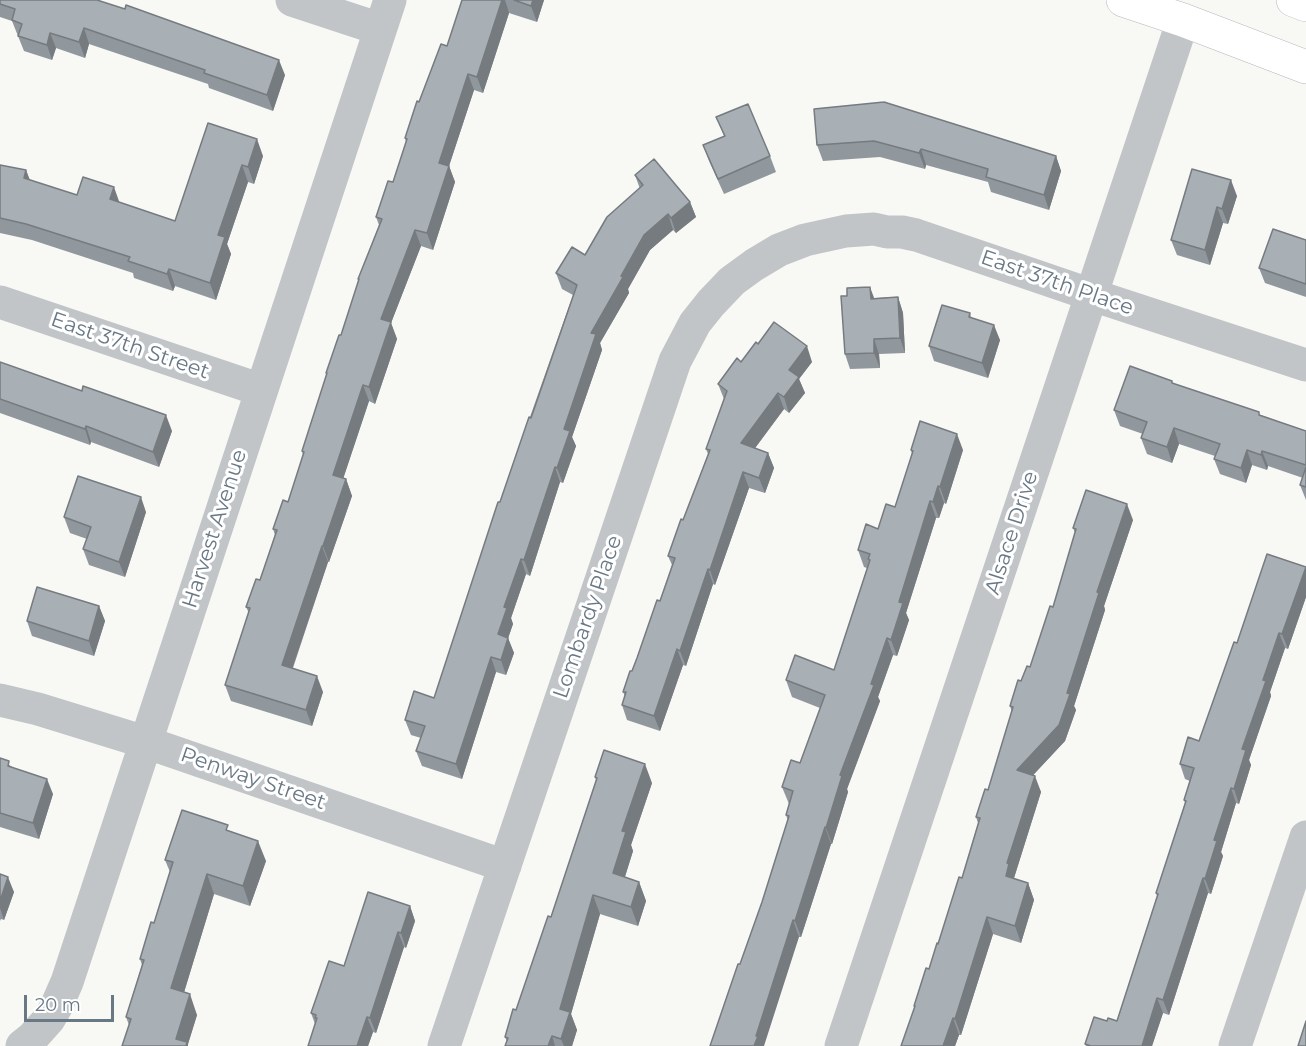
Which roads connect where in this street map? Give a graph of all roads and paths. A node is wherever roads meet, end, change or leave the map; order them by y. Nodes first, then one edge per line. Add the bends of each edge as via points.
1 (292, 0) edge
2 (1123, 0) edge
3 (1293, 0) edge
4 (1306, 5) edge
5 (385, 15) edge
6 (1184, 20) junction
7 (1306, 68) edge
8 (805, 240) joint
9 (1092, 295) junction
10 (0, 302) edge
11 (1306, 365) edge
12 (261, 390) junction
13 (0, 700) edge
14 (145, 742) junction
15 (1306, 837) edge
16 (505, 866) junction
17 (22, 1046) edge
18 (444, 1046) edge
19 (841, 1046) edge
20 (1235, 1046) edge

1 - 5 street
2 - 6 main road
3 - 4 main road
5 - 12 street, Harvest Avenue
6 - 7 main road
6 - 9 street, Alsace Drive
8 - 9 street, East 37th Place via 874,229 916,234
8 - 16 street, Lombardy Place via 779,250 732,281 695,323 675,361
9 - 11 street, East 37th Place
9 - 19 street, Alsace Drive
10 - 12 street, East 37th Street
12 - 14 street, Harvest Avenue
13 - 14 street, Penway Street
14 - 16 street, Penway Street
14 - 17 street, Harvest Avenue via 62,995 49,1018
15 - 20 street
16 - 18 street, Lombardy Place

